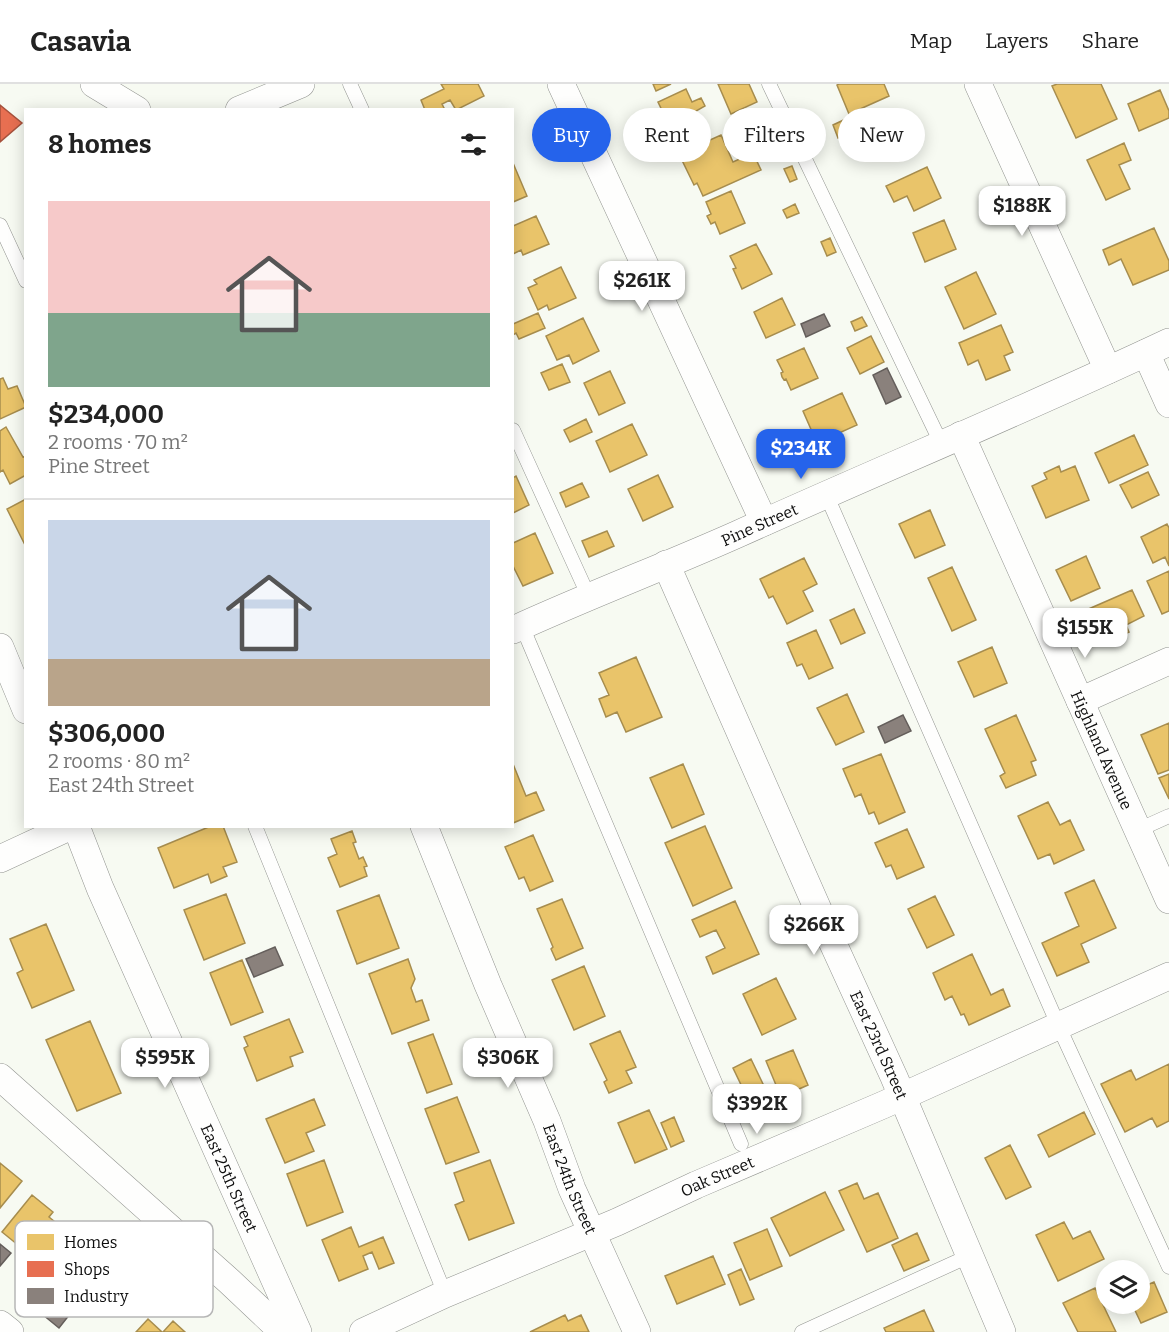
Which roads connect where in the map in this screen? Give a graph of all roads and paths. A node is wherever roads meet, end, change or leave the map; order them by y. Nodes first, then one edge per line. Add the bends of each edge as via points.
1 (301, 84) edge
2 (350, 84) edge
3 (561, 84) edge
4 (769, 84) edge
5 (978, 84) edge
6 (107, 87) edge
7 (134, 108) edge
8 (244, 108) edge
9 (361, 108) edge
10 (0, 225) edge
11 (24, 277) edge
12 (1158, 347) edge
13 (1108, 370) junction
14 (1169, 404) edge
15 (514, 432) edge
16 (951, 439) junction
17 (826, 494) junction
18 (764, 522) junction
19 (666, 564) junction
20 (589, 597) junction
21 (518, 628) edge
22 (0, 648) edge
23 (1169, 661) edge
24 (1080, 701) junction
25 (24, 705) edge
26 (1169, 816) edge
27 (67, 828) edge
28 (77, 828) edge
29 (256, 828) edge
30 (425, 828) edge
31 (1137, 830) junction
32 (0, 859) edge
33 (1169, 900) edge
34 (1169, 976) edge
35 (1059, 1027) junction
36 (0, 1077) edge
37 (902, 1096) junction
38 (741, 1144) dead end
39 (162, 1221) edge
40 (591, 1233) junction
41 (969, 1256) junction
42 (213, 1267) edge
43 (1169, 1267) edge
44 (446, 1294) junction
45 (0, 1323) edge
46 (825, 1328) edge
47 (10, 1332) edge
48 (283, 1332) edge
49 (298, 1332) edge
50 (363, 1332) edge
51 (637, 1332) edge
52 (802, 1332) edge
53 (1002, 1332) edge

1 - 8 street
2 - 9 lane
3 - 18 street
4 - 16 lane
5 - 13 street
6 - 7 street
10 - 11 lane
12 - 13 street, Pine Street
12 - 14 street
13 - 16 street, Pine Street
15 - 20 lane
16 - 17 street, Pine Street
16 - 24 street, Highland Avenue
17 - 18 street, Pine Street
17 - 35 lane
18 - 19 street, Pine Street
19 - 20 street, Pine Street
19 - 37 street, East 23rd Street
20 - 21 street, Pine Street
21 - 38 lane
22 - 25 street
23 - 24 street
24 - 31 street, Highland Avenue
26 - 31 lane
27 - 32 street
28 - 49 street, East 25th Street
29 - 44 lane
30 - 40 street, East 24th Street
31 - 33 street, Highland Avenue
34 - 35 street, Oak Street
35 - 37 street, Oak Street
35 - 43 lane
36 - 39 street
37 - 40 street, Oak Street
37 - 41 street, East 23rd Street
40 - 44 street, Oak Street
40 - 51 street, East 24th Street
41 - 46 lane
41 - 53 street, East 23rd Street
42 - 48 street
44 - 50 street, Oak Street
45 - 47 street
46 - 52 lane

